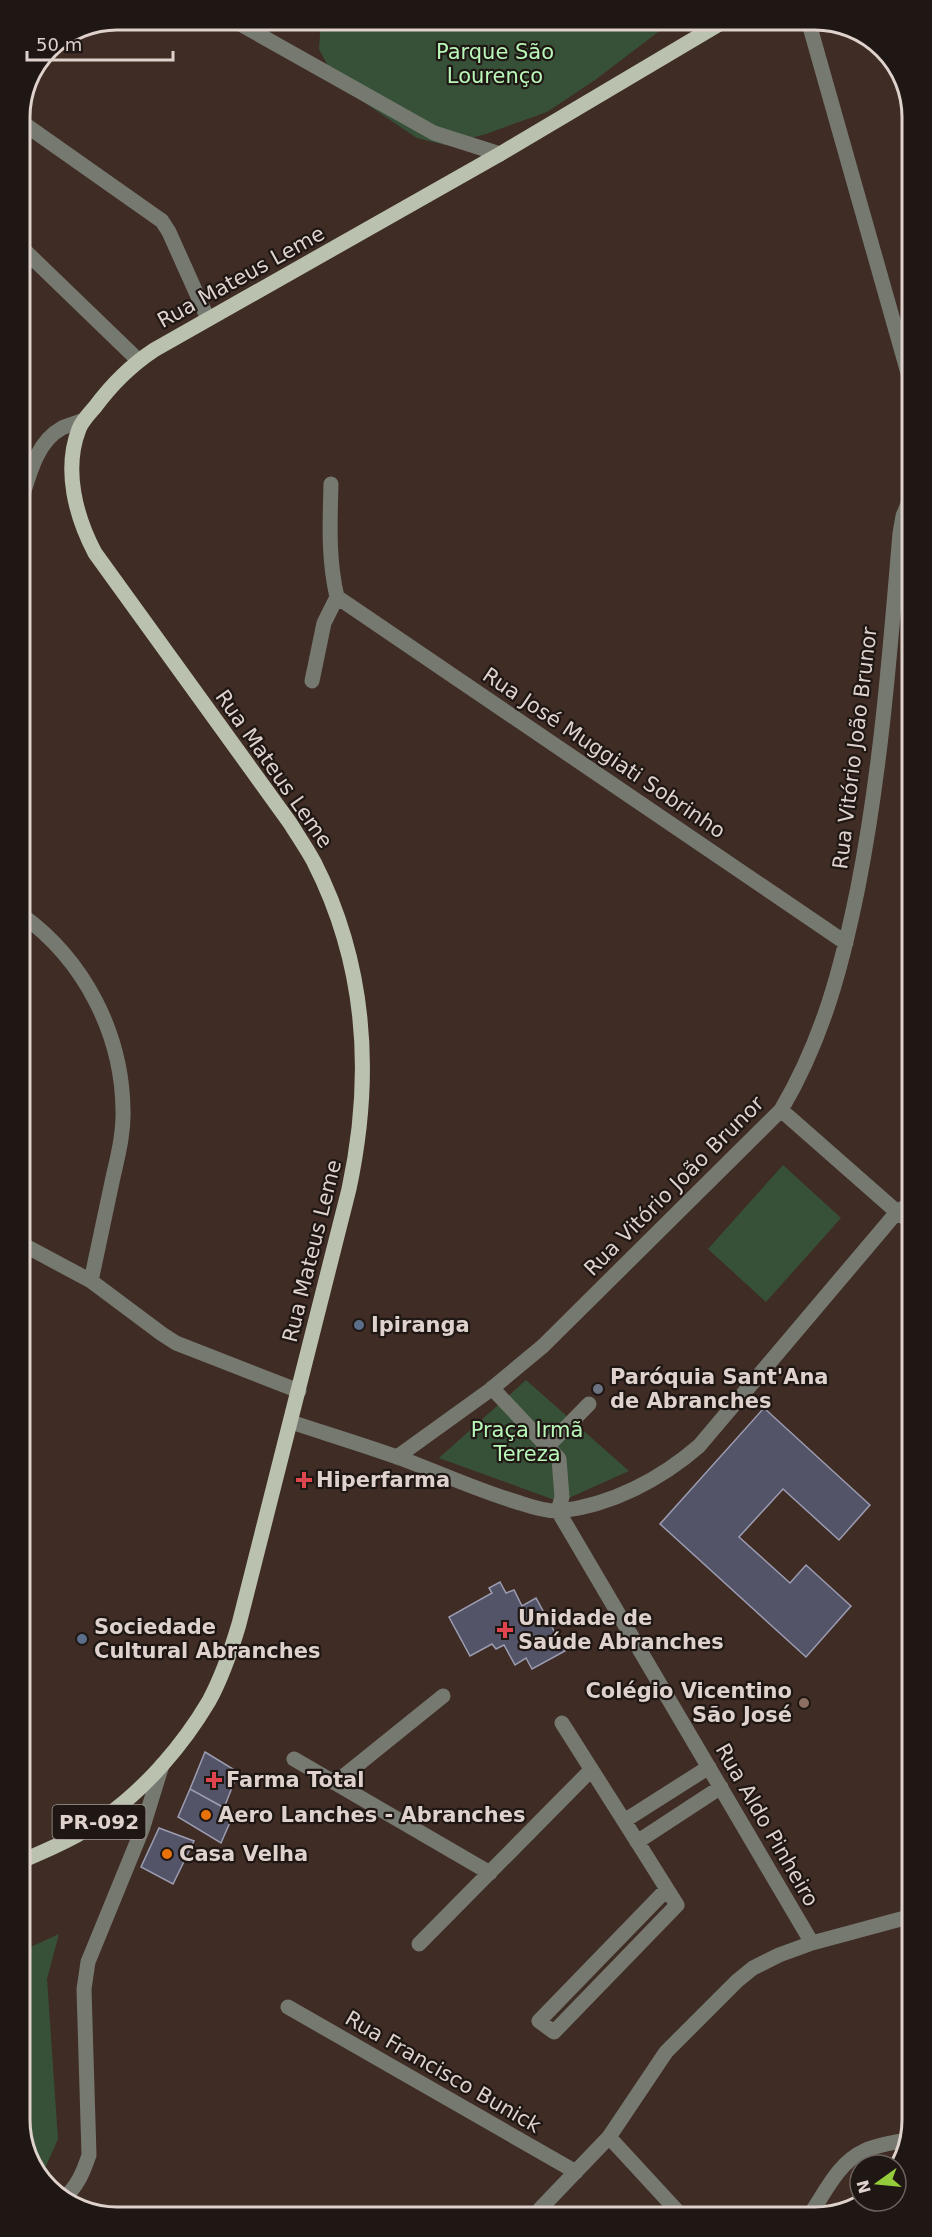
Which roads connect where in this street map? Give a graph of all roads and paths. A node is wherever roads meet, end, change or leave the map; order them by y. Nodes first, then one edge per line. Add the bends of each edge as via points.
1 (250, 30) edge
2 (709, 30) edge
3 (811, 30) edge
4 (30, 128) edge
5 (500, 154) junction
6 (30, 256) edge
7 (208, 319) junction
8 (902, 352) edge
9 (138, 360) junction
10 (84, 420) junction
11 (30, 474) edge
12 (331, 484) dead end
13 (902, 522) edge
14 (337, 597) junction
15 (312, 681) dead end
16 (30, 922) edge
17 (846, 944) junction
18 (781, 1110) junction
19 (902, 1209) edge
20 (902, 1217) edge
21 (30, 1248) edge
22 (91, 1281) junction
23 (492, 1388) junction
24 (299, 1391) junction
25 (589, 1404) dead end
26 (291, 1422) junction
27 (547, 1447) junction
28 (397, 1457) junction
29 (558, 1511) junction
30 (443, 1696) dead end
31 (562, 1723) dead end
32 (294, 1759) dead end
33 (162, 1765) junction
34 (709, 1767) junction
35 (591, 1770) junction
36 (335, 1783) junction
37 (721, 1787) junction
38 (624, 1821) junction
39 (637, 1842) junction
40 (30, 1857) edge
41 (489, 1873) junction
42 (667, 1889) junction
43 (902, 1919) edge
44 (813, 1943) junction
45 (419, 1944) dead end
46 (288, 2007) dead end
47 (609, 2137) junction
48 (899, 2142) edge
49 (576, 2172) junction
50 (70, 2193) edge
51 (542, 2207) edge
52 (674, 2207) edge
53 (815, 2207) edge

1 - 5 street via 434,133
2 - 5 main road, Rua Mateus Leme
3 - 8 street
4 - 7 street via 162,221
5 - 7 main road, Rua Mateus Leme
6 - 9 street
7 - 9 main road, Rua Mateus Leme
9 - 10 main road, Rua Mateus Leme
10 - 11 street via 61,429 46,441
10 - 24 main road, Rua Mateus Leme via 72,466 78,514 86,535 110,575 290,823 314,861 348,949 362,1031 362,1119 349,1190
12 - 14 street via 329,553
13 - 17 street, Rua Vitório João Brunor via 883,728
14 - 15 street via 324,623
14 - 17 street, Rua José Muggiati Sobrinho
16 - 22 street via 57,944 75,966 105,1020 117,1059 124,1111 121,1142
17 - 18 street, Rua Vitório João Brunor via 830,1005 797,1083
18 - 19 street
18 - 23 street, Rua Vitório João Brunor via 543,1346
20 - 29 street via 699,1446 648,1483 585,1506
21 - 22 street
22 - 24 street via 176,1343
23 - 27 street
23 - 28 street, Rua Vitório João Brunor
24 - 26 main road, Rua Mateus Leme
25 - 27 street
26 - 28 street
26 - 33 main road, Rua Mateus Leme via 226,1666 208,1701
27 - 29 street via 559,1459 562,1497
28 - 29 street via 503,1498
29 - 34 street, Rua Aldo Pinheiro
30 - 36 street
31 - 35 street
32 - 36 street
33 - 40 main road, PR-092 via 105,1818
33 - 50 street, Rua Mateus Leme via 142,1830 88,1962 84,1999 89,2156
34 - 37 street, Rua Aldo Pinheiro
34 - 38 street
35 - 38 street
35 - 41 street
36 - 41 street
37 - 39 street
37 - 44 street, Rua Aldo Pinheiro
38 - 39 street
39 - 42 street
41 - 45 street
42 - 42 street via 611,1947 539,2021 554,2032 563,2024 677,1905
43 - 44 street
44 - 47 street via 753,1968 737,1981 666,2052
46 - 49 street, Rua Francisco Bunick
47 - 49 street
47 - 52 street
48 - 53 street via 864,2151 850,2160
49 - 51 street

